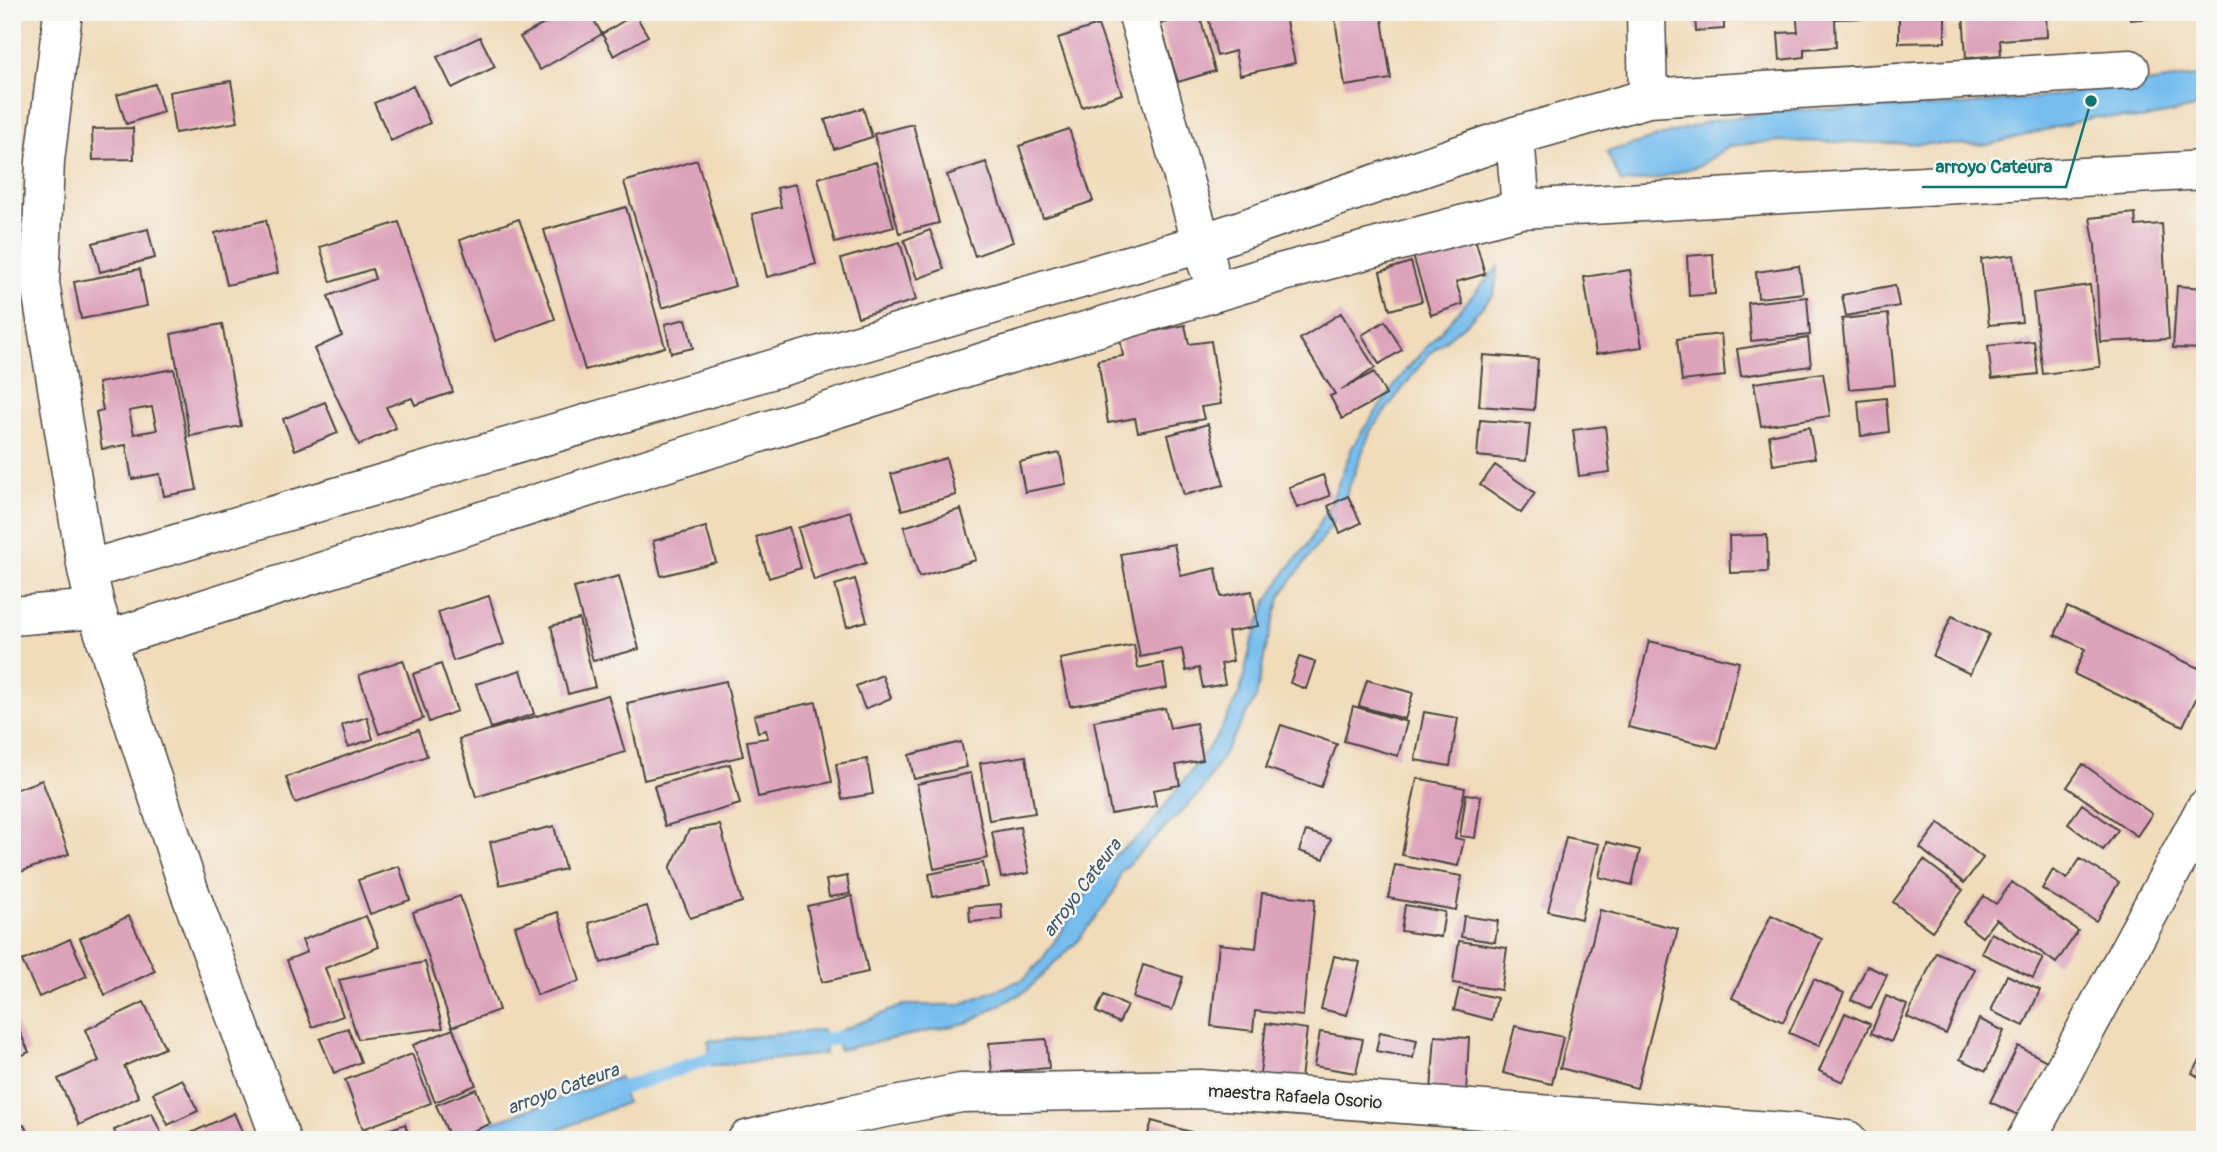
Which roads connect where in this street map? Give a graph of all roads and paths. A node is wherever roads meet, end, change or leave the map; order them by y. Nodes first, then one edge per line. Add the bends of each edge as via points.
1 (63, 12) edge
2 (1137, 12) edge
3 (1646, 12) edge
4 (2130, 69) dead end
5 (1648, 98) junction
6 (1516, 136) junction
7 (2205, 170) edge
8 (1521, 209) junction
9 (1200, 244) junction
10 (1216, 291) junction
11 (87, 570) junction
12 (12, 616) edge
13 (101, 624) junction
14 (2205, 809) edge
15 (281, 1140) edge
16 (747, 1140) edge
17 (1847, 1140) edge
18 (2026, 1140) edge

1 - 11 street via 45,161 40,283
2 - 9 street
3 - 5 street
4 - 5 street
5 - 6 street
6 - 8 street
6 - 9 street
7 - 8 street
8 - 10 street
9 - 10 street
9 - 11 street
10 - 13 street
11 - 13 street
12 - 13 street
13 - 15 street via 189,890
14 - 18 street
16 - 17 street, maestra Rafaela Osorio via 961,1093 1200,1089

